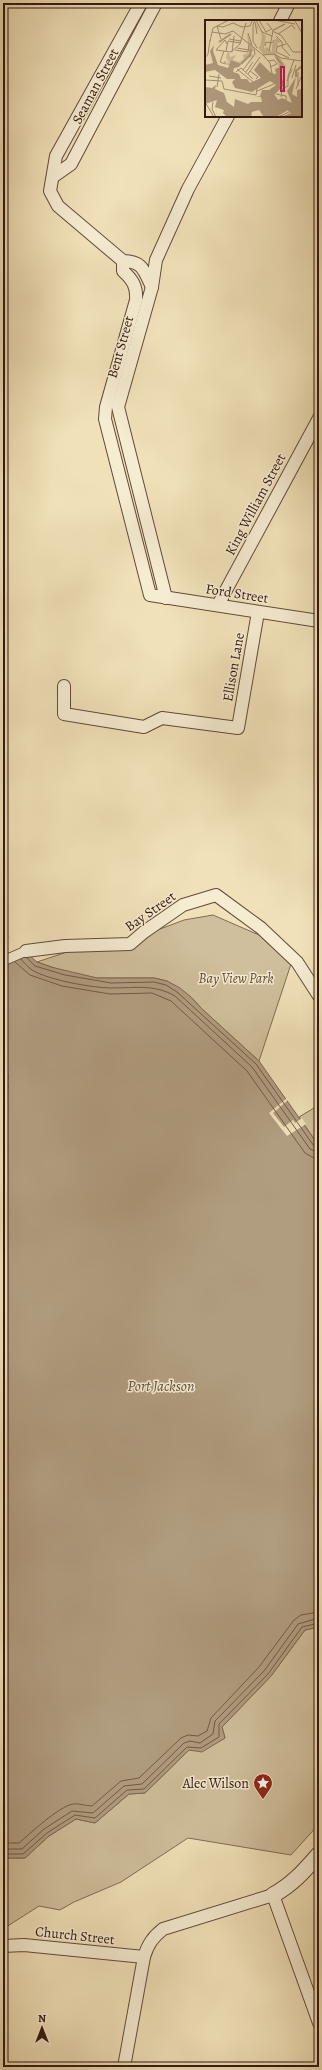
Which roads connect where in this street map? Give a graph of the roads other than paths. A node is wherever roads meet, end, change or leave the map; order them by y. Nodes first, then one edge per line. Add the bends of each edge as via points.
1 (141, 3) edge
2 (156, 3) edge
3 (289, 3) edge
4 (280, 20) edge
5 (227, 117) edge
6 (54, 176) junction
7 (123, 261) junction
8 (152, 287) junction
9 (319, 418) edge
10 (150, 595) joint
11 (166, 598) junction
12 (218, 605) junction
13 (258, 612) junction
14 (319, 621) edge
15 (64, 686) dead end
16 (26, 951) joint
17 (3, 961) edge
18 (319, 996) edge
19 (319, 1854) edge
20 (273, 1895) junction
21 (3, 1946) edge
22 (144, 1957) junction
23 (319, 2023) edge
24 (124, 2067) edge

1 - 6 street, Seaman Street via 56,156
2 - 6 street, Seaman Street via 71,164
3 - 4 street
5 - 8 street, Bent Street via 188,189 156,260
6 - 7 street, Seaman Street via 50,191 58,206
7 - 8 street, Seaman Street via 134,261 142,266
7 - 10 street, Bent Street via 123,271 137,290 136,300 106,407 105,419
8 - 11 street, Bent Street via 118,407
9 - 12 street, King William Street
10 - 11 street, Ford Street
11 - 12 street, Ford Street
12 - 13 street, Ford Street
13 - 14 street, Ford Street
13 - 15 street, Ellison Lane via 238,728 162,718 144,727 64,714
16 - 17 street
16 - 18 street, Bay Street via 65,946 130,944 183,905 216,895 261,928 297,962
19 - 20 street via 284,1890
20 - 22 street via 163,1929 148,1944
20 - 23 street
21 - 22 street, Church Street via 24,1945
22 - 24 street

